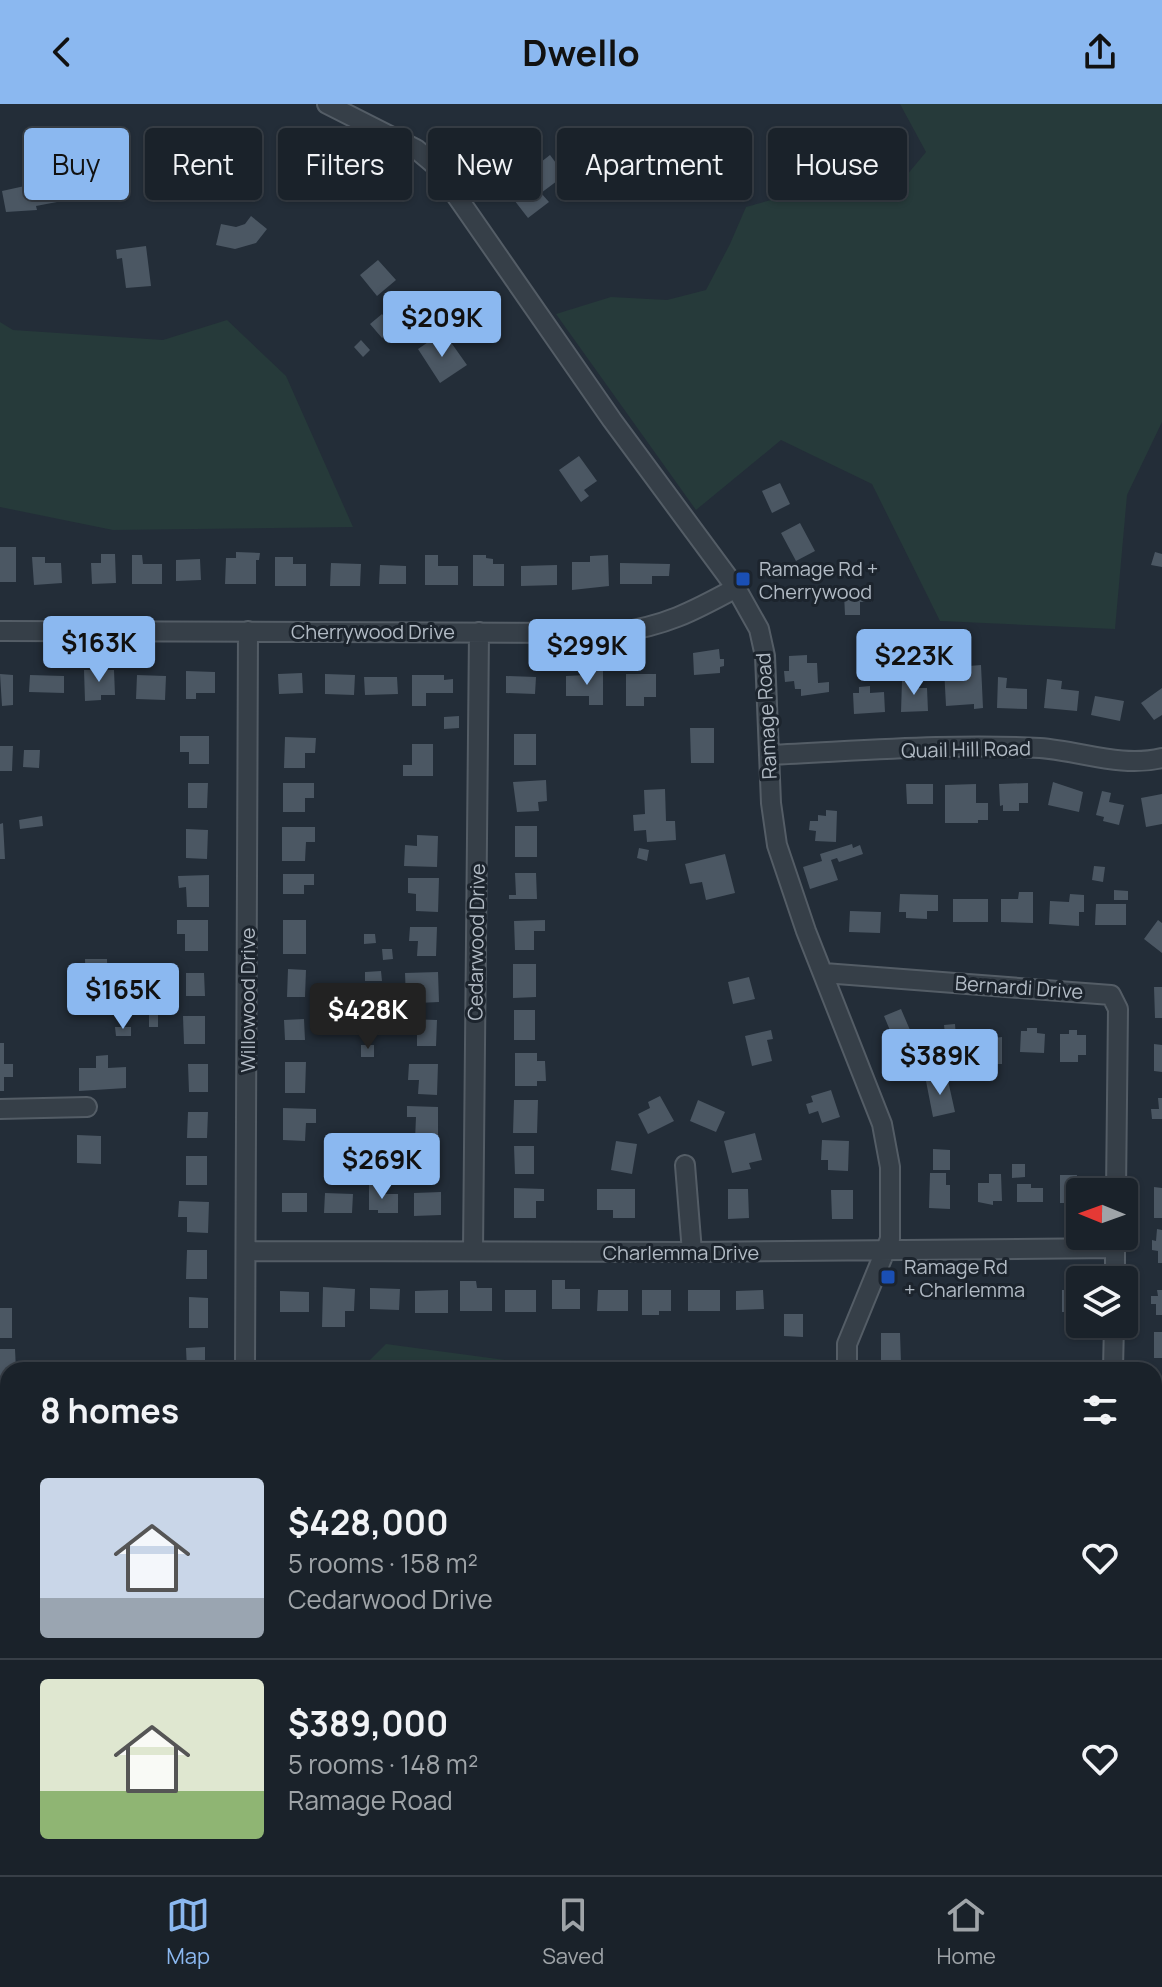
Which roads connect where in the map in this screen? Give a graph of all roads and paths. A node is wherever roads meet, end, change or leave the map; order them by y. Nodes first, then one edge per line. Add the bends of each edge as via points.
1 (327, 104) edge
2 (736, 588) junction
3 (0, 631) edge
4 (248, 631) junction
5 (479, 632) junction
6 (769, 755) junction
7 (1162, 758) edge
8 (824, 973) junction
9 (87, 1107) dead end
10 (0, 1109) edge
11 (685, 1165) dead end
12 (1116, 1178) edge
13 (1066, 1244) edge
14 (246, 1251) junction
15 (473, 1251) junction
16 (886, 1251) junction
17 (692, 1252) junction
18 (1114, 1338) edge
19 (245, 1362) edge
20 (847, 1362) edge
21 (1113, 1362) edge

1 - 2 street, Ramage Road via 416,149 435,165
2 - 5 street, Cherrywood Drive via 651,628 615,633
2 - 6 street, Ramage Road via 759,629 765,656
3 - 4 street, Cherrywood Drive
4 - 5 street, Cherrywood Drive
4 - 14 street, Willowood Drive
5 - 15 street, Cedarwood Drive
6 - 7 street, Quail Hill Road via 975,746 1044,748 1133,762
6 - 8 street, Ramage Road via 777,845
8 - 12 street, Bernardi Drive via 1111,995 1118,1009
8 - 16 street, Ramage Road via 882,1124 890,1167
9 - 10 street
11 - 17 street
13 - 16 street, Charlemma Drive
14 - 15 street, Charlemma Drive
14 - 19 street, Willowood Drive
15 - 17 street, Charlemma Drive
16 - 17 street, Charlemma Drive
16 - 20 street, Ramage Road via 847,1344
18 - 21 street

